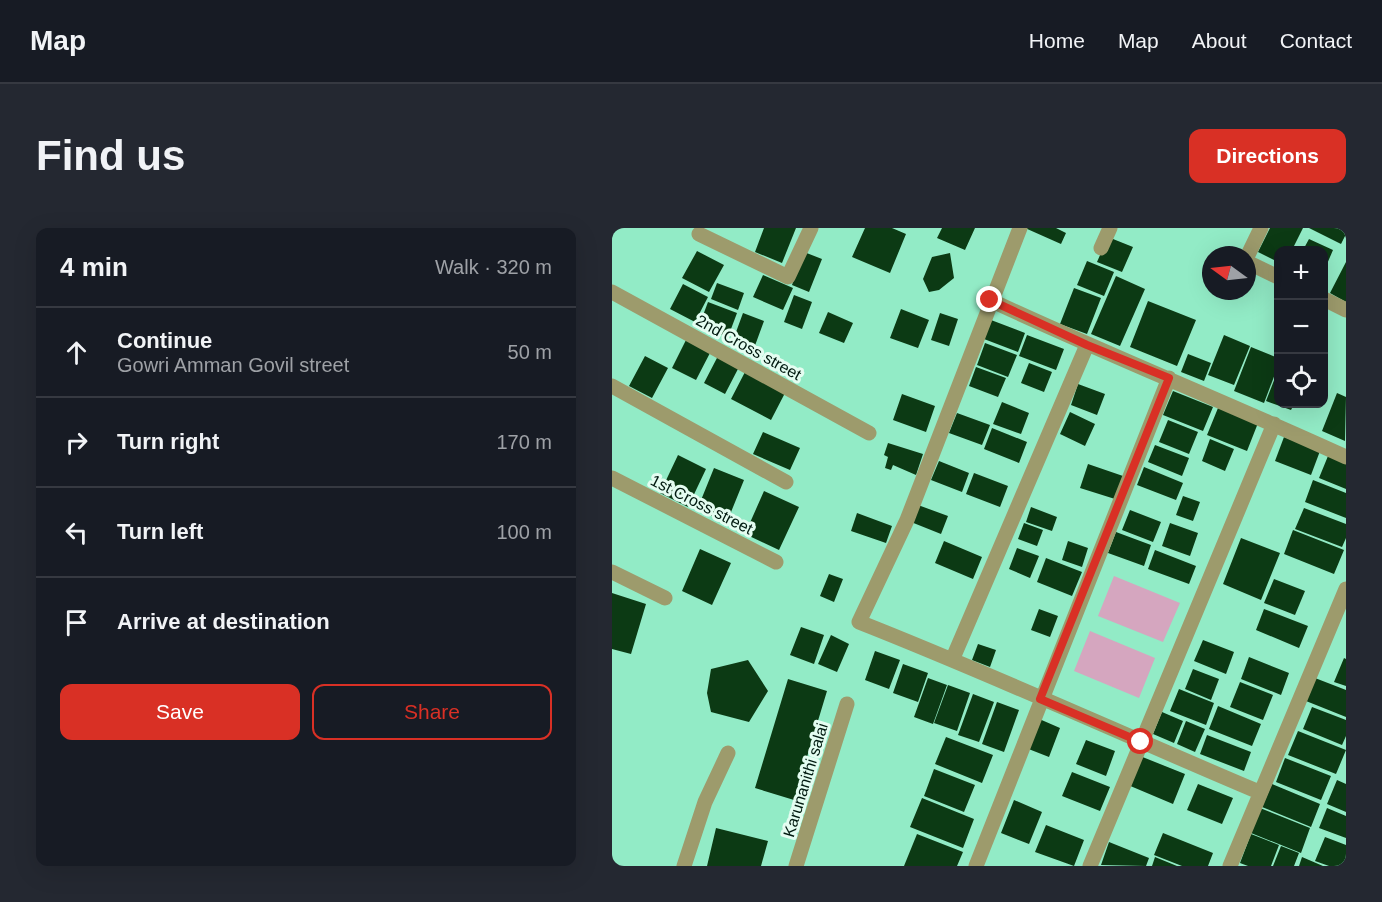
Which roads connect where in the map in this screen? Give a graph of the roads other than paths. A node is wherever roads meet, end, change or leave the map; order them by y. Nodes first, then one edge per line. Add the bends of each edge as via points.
1 (811, 228) edge
2 (1020, 228) edge
3 (1110, 228) edge
4 (1261, 228) edge
5 (697, 230) edge
6 (1253, 246) edge
7 (1101, 248) dead end
8 (1256, 265) edge
9 (1274, 275) edge
10 (612, 292) edge
11 (990, 300) junction
12 (1325, 300) edge
13 (1346, 310) edge
14 (1087, 345) junction
15 (1169, 378) junction
16 (612, 386) edge
17 (1274, 424) junction
18 (869, 433) dead end
19 (1346, 457) edge
20 (612, 478) edge
21 (786, 482) dead end
22 (776, 562) dead end
23 (612, 572) edge
24 (1346, 589) edge
25 (665, 598) dead end
26 (953, 658) junction
27 (1040, 699) junction
28 (847, 704) dead end
29 (1141, 742) junction
30 (728, 753) dead end
31 (1259, 792) junction
32 (799, 865) edge
33 (684, 866) edge
34 (976, 866) edge
35 (1090, 866) edge
36 (1230, 866) edge

1 - 5 street via 788,277
2 - 11 street
3 - 7 street
4 - 6 street
8 - 9 street
10 - 18 street, 2nd Cross street
11 - 14 street
11 - 26 street via 907,520 859,622
12 - 13 street
14 - 15 street
14 - 26 street
15 - 17 street
15 - 27 street
16 - 21 street
17 - 19 street
17 - 29 street
20 - 22 street, 1st Cross street
23 - 25 street
24 - 31 street
26 - 27 street
27 - 29 street
27 - 34 street
28 - 32 street, Karunanithi salai
29 - 31 street
29 - 35 street
30 - 33 street via 705,802
31 - 36 street

